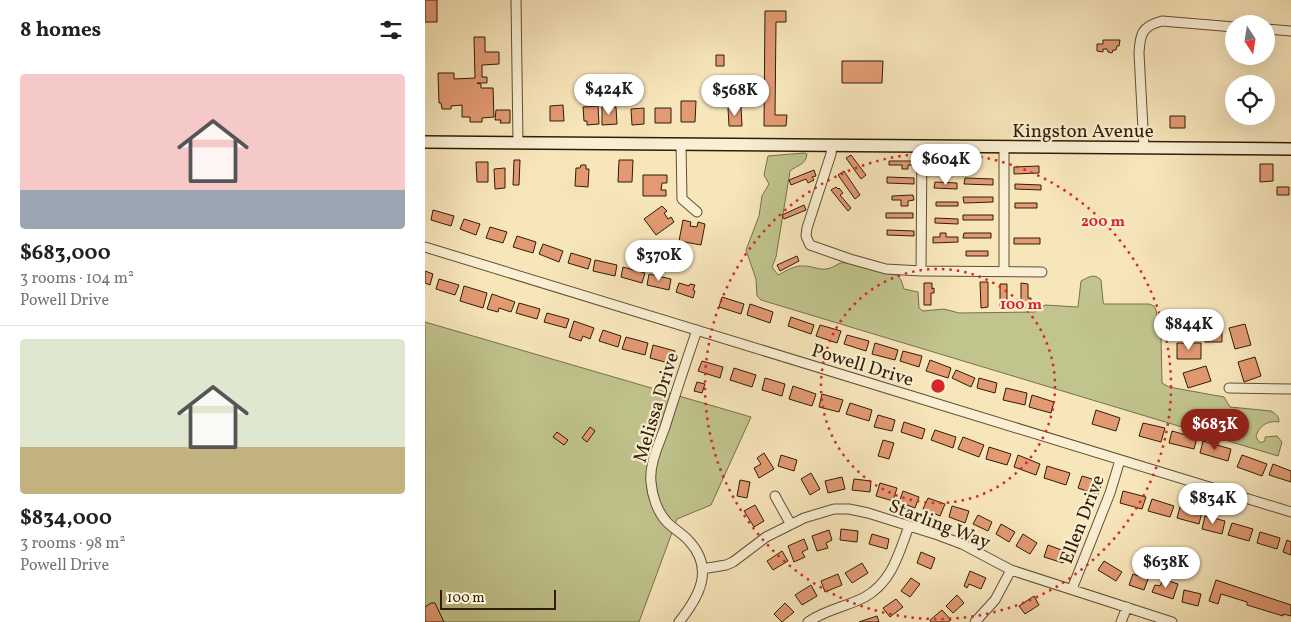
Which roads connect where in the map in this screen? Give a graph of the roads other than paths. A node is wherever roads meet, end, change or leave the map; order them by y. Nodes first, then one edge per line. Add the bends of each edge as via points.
1 (516, 0) edge
2 (1225, 26) edge
3 (1275, 29) edge
4 (1291, 30) edge
5 (425, 142) edge
6 (517, 142) junction
7 (681, 144) junction
8 (832, 146) junction
9 (922, 146) junction
10 (1005, 147) junction
11 (1144, 148) junction
12 (1291, 149) edge
13 (697, 212) dead end
14 (425, 247) edge
15 (921, 271) junction
16 (1004, 271) junction
17 (1042, 272) dead end
18 (697, 330) junction
19 (1229, 388) dead end
20 (1291, 388) edge
21 (1120, 460) junction
22 (775, 496) dead end
23 (1291, 512) edge
24 (790, 524) junction
25 (909, 526) junction
26 (702, 569) junction
27 (1011, 570) junction
28 (1072, 589) junction
29 (1127, 607) junction
30 (679, 622) edge
31 (808, 622) edge
32 (975, 622) edge
33 (1121, 622) edge
34 (1172, 622) edge

1 - 6 street
2 - 11 street via 1162,22 1144,29 1140,41
3 - 4 street
5 - 6 street, Kingston Avenue
6 - 7 street, Kingston Avenue
7 - 8 street, Kingston Avenue
7 - 13 street via 682,199
8 - 9 street, Kingston Avenue
8 - 15 street via 807,228 807,241 817,248 867,264 886,269
9 - 10 street, Kingston Avenue
9 - 15 street
10 - 11 street, Kingston Avenue
10 - 16 street
11 - 12 street, Kingston Avenue
14 - 18 street, Powell Drive
15 - 16 street
16 - 17 street
18 - 21 street, Powell Drive
18 - 26 street, Melissa Drive via 650,481 658,509 666,522 689,541 697,552
19 - 20 street
21 - 23 street, Powell Drive
21 - 28 street, Ellen Drive
22 - 24 street
24 - 25 street, Starling Way via 818,513 841,509 868,513
24 - 26 street, Starling Way via 733,562
25 - 27 street, Starling Way via 962,544
25 - 31 street via 885,581 864,597
26 - 30 street, Melissa Drive via 699,593
27 - 28 street, Starling Way
27 - 32 street via 995,600
28 - 29 street, Starling Way
29 - 33 street
29 - 34 street, Starling Way

